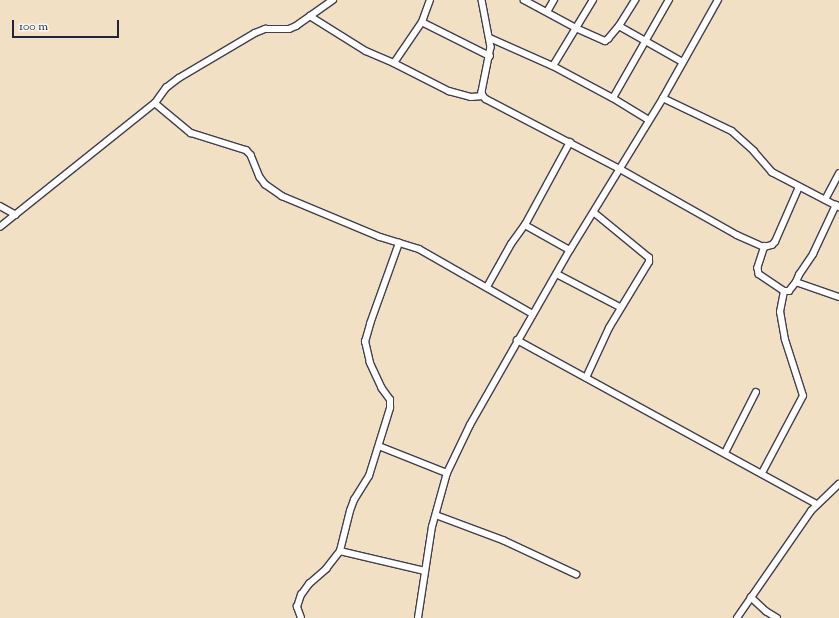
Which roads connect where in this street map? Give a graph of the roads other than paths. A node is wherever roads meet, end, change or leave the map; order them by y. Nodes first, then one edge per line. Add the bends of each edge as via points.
1 (333, 0) edge
2 (430, 0) edge
3 (482, 0) edge
4 (524, 0) edge
5 (554, 0) edge
6 (593, 0) edge
7 (635, 0) edge
8 (670, 0) edge
9 (718, 0) edge
10 (547, 12) junction
11 (310, 16) junction
12 (422, 22) junction
13 (619, 26) junction
14 (576, 28) junction
15 (490, 38) junction
16 (646, 42) junction
17 (490, 56) junction
18 (683, 62) junction
19 (394, 63) junction
20 (553, 66) junction
21 (483, 96) junction
22 (613, 98) junction
23 (663, 98) junction
24 (155, 103) junction
25 (649, 120) junction
26 (570, 142) junction
27 (620, 169) junction
28 (839, 174) edge
29 (800, 187) junction
30 (825, 200) junction
31 (0, 206) edge
32 (837, 206) edge
33 (594, 213) junction
34 (16, 215) junction
35 (525, 226) junction
36 (0, 227) edge
37 (399, 243) junction
38 (765, 246) junction
39 (570, 250) junction
40 (557, 274) junction
41 (796, 282) junction
42 (487, 287) junction
43 (784, 291) junction
44 (839, 297) edge
45 (620, 307) junction
46 (533, 314) junction
47 (517, 340) junction
48 (586, 378) junction
49 (756, 392) dead end
50 (379, 446) junction
51 (725, 453) junction
52 (447, 473) junction
53 (762, 474) junction
54 (839, 484) edge
55 (817, 504) junction
56 (436, 515) junction
57 (340, 551) junction
58 (425, 572) junction
59 (576, 574) dead end
60 (752, 597) junction
61 (300, 618) edge
62 (418, 618) edge
63 (737, 618) edge
64 (777, 618) edge

1 - 11 street
2 - 12 street
3 - 15 street
4 - 10 street
5 - 10 street
6 - 14 street
7 - 13 street
8 - 16 street
9 - 18 street
10 - 14 street
11 - 19 street via 355,45
11 - 24 street via 289,29 265,29 245,38 179,78 166,88
12 - 17 street
12 - 19 street
13 - 14 street via 606,41
13 - 16 street
14 - 20 street
15 - 17 street
15 - 20 street
16 - 18 street
16 - 22 street
17 - 21 street
18 - 23 street
19 - 21 street via 449,91 471,97
20 - 22 street
21 - 26 street
22 - 25 street
23 - 25 street
23 - 29 street via 732,131 772,172
24 - 34 street
24 - 37 street via 191,133 246,150 260,177 270,189 304,206
25 - 27 street
26 - 27 street
26 - 35 street
27 - 33 street
27 - 38 street via 737,235 758,246
28 - 30 street
29 - 30 street
29 - 38 street via 775,242
30 - 32 street
31 - 34 street
32 - 41 street
33 - 39 street
33 - 45 street via 649,258 649,262
34 - 36 street
35 - 39 street
35 - 42 street via 511,244
37 - 42 street via 419,249
37 - 50 street via 365,342 372,369 391,404
38 - 43 street via 758,268 759,274
39 - 40 street
40 - 45 street
40 - 46 street
41 - 43 street via 790,290
41 - 44 street
42 - 46 street
43 - 53 street via 780,312 785,340 803,396
45 - 48 street
46 - 47 street
47 - 48 street
47 - 52 street via 470,425
48 - 51 street
49 - 51 street
50 - 52 street
50 - 57 street via 366,483 354,500
51 - 53 street
52 - 56 street
53 - 55 street
54 - 55 street
55 - 60 street
56 - 58 street
56 - 59 street via 503,540
57 - 58 street
57 - 61 street via 301,595 297,607
58 - 62 street
60 - 63 street
60 - 64 street

